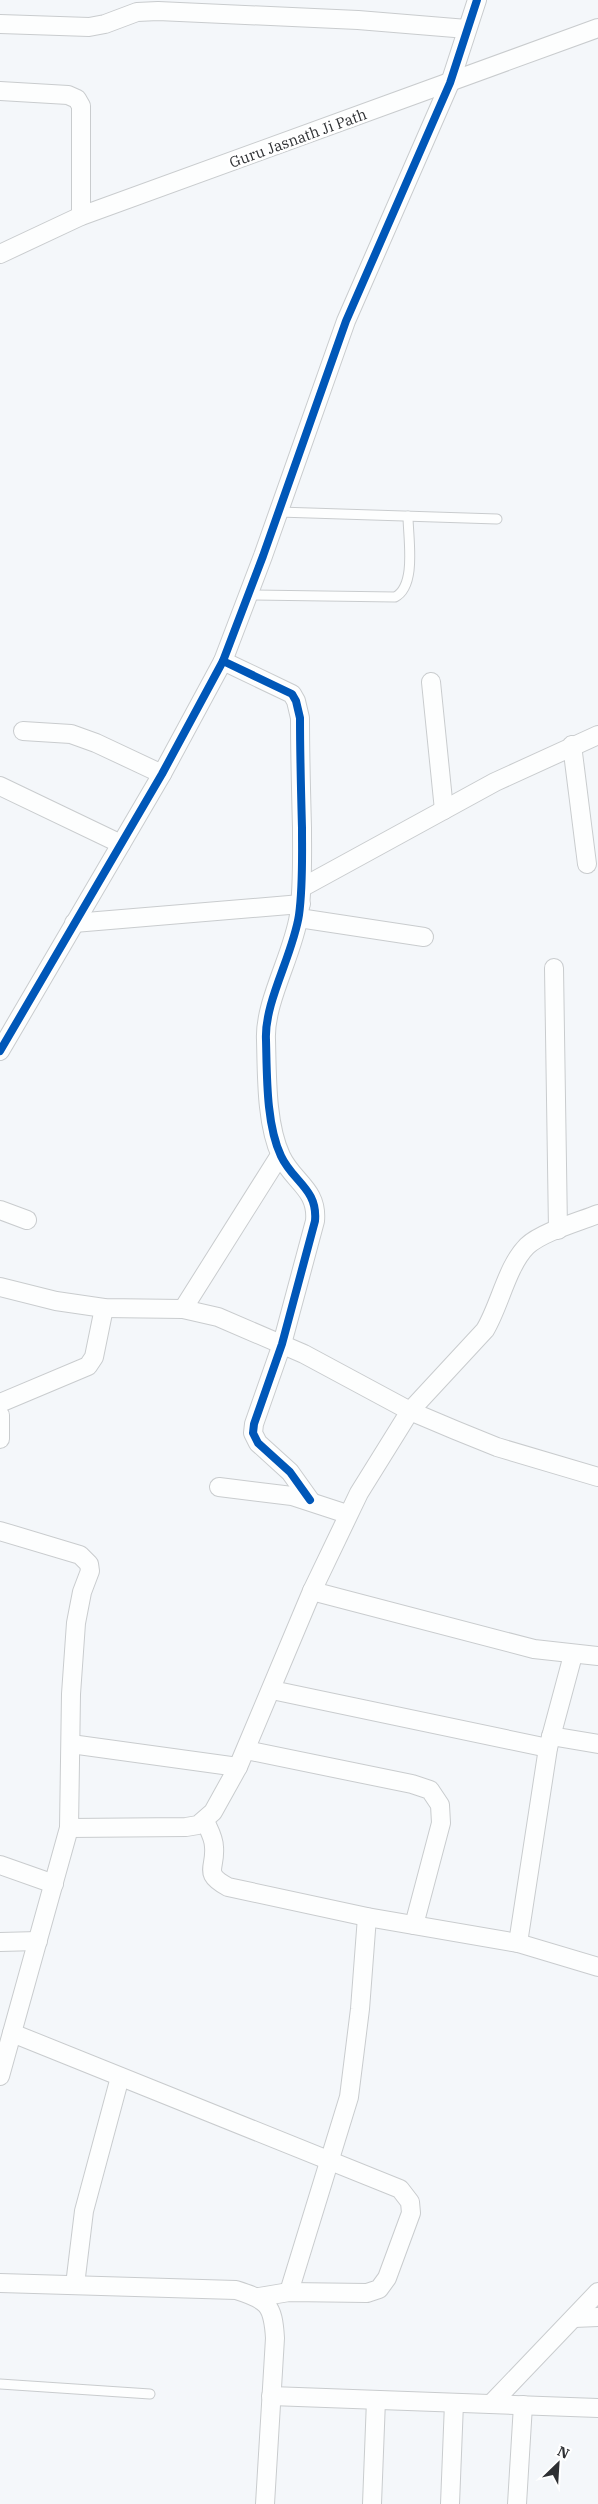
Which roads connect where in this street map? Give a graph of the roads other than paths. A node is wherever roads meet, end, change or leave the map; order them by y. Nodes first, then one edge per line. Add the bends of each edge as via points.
1 (477, 0) edge
2 (0, 24) edge
3 (598, 28) edge
4 (467, 29) junction
5 (450, 83) junction
6 (0, 91) edge
7 (81, 216) junction
8 (2, 253) edge
9 (279, 512) junction
10 (408, 516) junction
11 (497, 518) dead end
12 (248, 595) junction
13 (223, 661) junction
14 (431, 682) dead end
15 (23, 731) dead end
16 (598, 735) edge
17 (572, 745) junction
18 (162, 774) junction
19 (0, 786) edge
20 (444, 810) junction
21 (121, 844) junction
22 (586, 864) dead end
23 (303, 887) junction
24 (300, 911) junction
25 (74, 923) junction
26 (424, 937) dead end
27 (554, 968) dead end
28 (0, 1051) edge
29 (280, 1155) junction
30 (0, 1210) edge
31 (598, 1214) edge
32 (27, 1220) dead end
33 (558, 1230) junction
34 (0, 1287) edge
35 (104, 1308) junction
36 (183, 1309) junction
37 (282, 1344) junction
38 (0, 1402) edge
39 (410, 1411) junction
40 (0, 1415) edge
41 (0, 1439) edge
42 (598, 1477) edge
43 (219, 1487) dead end
44 (310, 1500) junction
45 (347, 1514) junction
46 (0, 1531) edge
47 (312, 1592) junction
48 (573, 1655) junction
49 (598, 1656) edge
50 (272, 1690) junction
51 (550, 1742) junction
52 (71, 1744) junction
53 (598, 1744) edge
54 (246, 1750) junction
55 (238, 1767) junction
56 (205, 1821) junction
57 (69, 1828) junction
58 (0, 1865) edge
59 (54, 1884) junction
60 (367, 1917) junction
61 (414, 1925) junction
62 (38, 1941) junction
63 (0, 1942) edge
64 (518, 1942) junction
65 (598, 1967) edge
66 (12, 2033) junction
67 (0, 2076) edge
68 (120, 2077) junction
69 (328, 2162) junction
70 (0, 2284) edge
71 (75, 2285) junction
72 (289, 2292) junction
73 (598, 2292) edge
74 (258, 2297) junction
75 (598, 2317) edge
76 (574, 2318) junction
77 (0, 2384) edge
78 (150, 2394) dead end
79 (271, 2396) junction
80 (376, 2400) junction
81 (454, 2403) junction
82 (491, 2404) junction
83 (523, 2406) junction
84 (598, 2408) edge
85 (265, 2504) edge
86 (372, 2504) edge
87 (450, 2504) edge
88 (517, 2504) edge

1 - 4 street
2 - 4 street via 89,27 137,12 158,11 358,20
3 - 5 street, Guru Jasnath Ji Path
4 - 5 street
5 - 7 street, Guru Jasnath Ji Path
5 - 9 street via 346,321
6 - 7 street via 68,95 77,99 81,106
7 - 8 street, Guru Jasnath Ji Path
9 - 10 lane
9 - 12 street
10 - 11 lane
10 - 12 lane via 409,579 402,593 395,597
12 - 13 street
13 - 18 street
13 - 23 street via 283,688 296,701 300,718
14 - 20 street
15 - 18 street via 71,734
16 - 17 street
17 - 20 street
17 - 22 street
18 - 21 street
19 - 21 street
20 - 23 street
21 - 25 street
23 - 24 street
24 - 25 street
24 - 26 street
24 - 29 street via 290,955 268,1016 265,1037 270,1114
25 - 28 street
27 - 33 street
29 - 36 street
29 - 37 street via 311,1195 316,1207
30 - 32 street
31 - 33 street
33 - 39 street via 538,1239 520,1255 485,1330
34 - 35 street via 56,1301
35 - 36 street
35 - 38 street via 94,1357 88,1366
36 - 37 street via 218,1317
37 - 39 street
37 - 44 street via 253,1433 258,1442 290,1472
39 - 42 street via 497,1447
39 - 45 street
40 - 41 street
43 - 44 street
44 - 45 street
45 - 47 street
46 - 52 street via 80,1555 89,1564 76,1623
47 - 48 street
47 - 50 street
48 - 49 street
48 - 51 street
50 - 51 street
50 - 54 street
51 - 53 street
51 - 64 street
52 - 55 street
52 - 57 street
54 - 55 street
54 - 61 street via 430,1790 440,1805 440,1823
55 - 56 street
56 - 57 street via 186,1827
56 - 60 street via 214,1849 210,1872 215,1880 228,1887
57 - 59 street
58 - 59 street
59 - 62 street
60 - 61 street
60 - 69 street via 349,2097
61 - 64 street
62 - 63 street
62 - 66 street
64 - 65 street
66 - 67 street
66 - 68 street
68 - 69 street
68 - 71 street via 84,2211
69 - 72 street
69 - 72 street via 400,2189 410,2202 411,2213 387,2278 379,2289 367,2293
70 - 71 street
71 - 74 street via 236,2290
72 - 74 street
73 - 76 street
74 - 79 street via 274,2314 276,2338
75 - 76 street
76 - 82 street
77 - 78 lane
79 - 80 street
79 - 85 street
80 - 81 street
80 - 86 street
81 - 82 street
81 - 87 street
82 - 83 street
83 - 84 street
83 - 88 street

